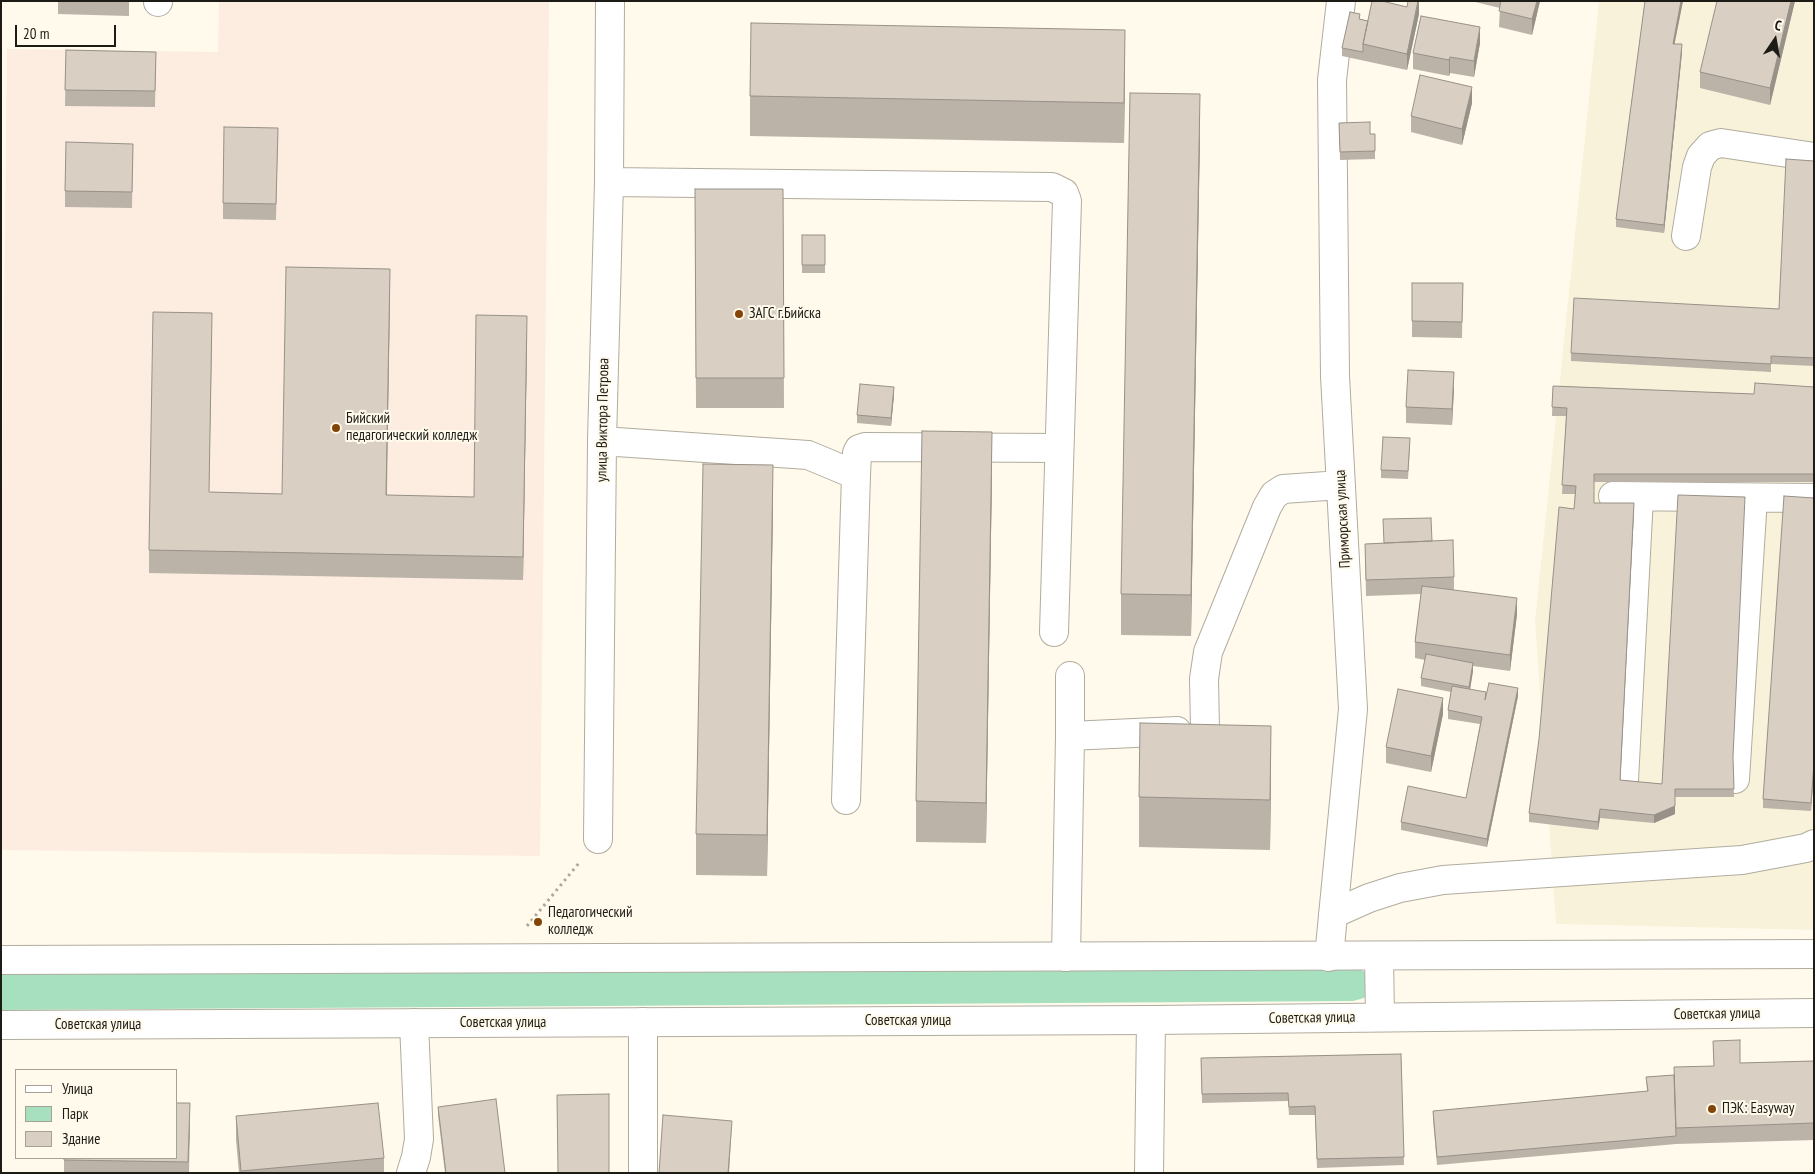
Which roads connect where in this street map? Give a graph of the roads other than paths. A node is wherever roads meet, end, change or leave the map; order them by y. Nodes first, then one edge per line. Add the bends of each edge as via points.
1 (610, 1) edge
2 (1341, 1) edge
3 (1814, 157) edge
4 (609, 182) junction
5 (1686, 236) dead end
6 (602, 440) junction
7 (1059, 448) junction
8 (856, 475) junction
9 (1341, 485) junction
10 (1753, 498) junction
11 (1814, 498) edge
12 (1054, 632) dead end
13 (1070, 676) dead end
14 (1070, 736) junction
15 (1735, 779) edge
16 (1624, 780) edge
17 (846, 800) dead end
18 (598, 839) road end
19 (1814, 844) edge
20 (1333, 914) junction
21 (1814, 954) edge
22 (1379, 956) junction
23 (1329, 957) junction
24 (1066, 958) junction
25 (1, 960) edge
26 (1814, 1013) edge
27 (1380, 1017) junction
28 (1151, 1020) junction
29 (643, 1022) junction
30 (414, 1023) junction
31 (1, 1025) edge
32 (414, 1168) edge
33 (643, 1173) edge
34 (1149, 1173) edge

1 - 4 main road, улица Виктора Петрова
2 - 9 main road, Приморская улица via 1332,80 1335,376
3 - 5 main road via 1721,143 1710,146 1697,167
4 - 6 main road, улица Виктора Петрова
4 - 7 main road via 1052,187 1064,193 1067,201
6 - 8 main road via 808,455
6 - 18 main road, улица Виктора Петрова
7 - 8 main road via 865,447 858,449
7 - 12 main road
8 - 17 main road
9 - 14 main road via 1284,489 1274,495 1267,507 1208,652 1204,680 1218,729
9 - 20 main road, Приморская улица via 1353,710
10 - 11 main road
10 - 15 main road
10 - 16 main road via 1626,497
13 - 14 main road
14 - 24 main road
19 - 20 main road via 1742,860 1443,880 1400,888
20 - 23 main road, Приморская улица
21 - 22 main road
22 - 23 main road
22 - 27 main road
23 - 24 main road
24 - 25 main road
26 - 27 main road, Советская улица
27 - 28 main road, Советская улица
28 - 29 main road, Советская улица
28 - 34 main road
29 - 30 main road, Советская улица
29 - 33 main road
30 - 31 main road, Советская улица
30 - 32 main road via 418,1139

